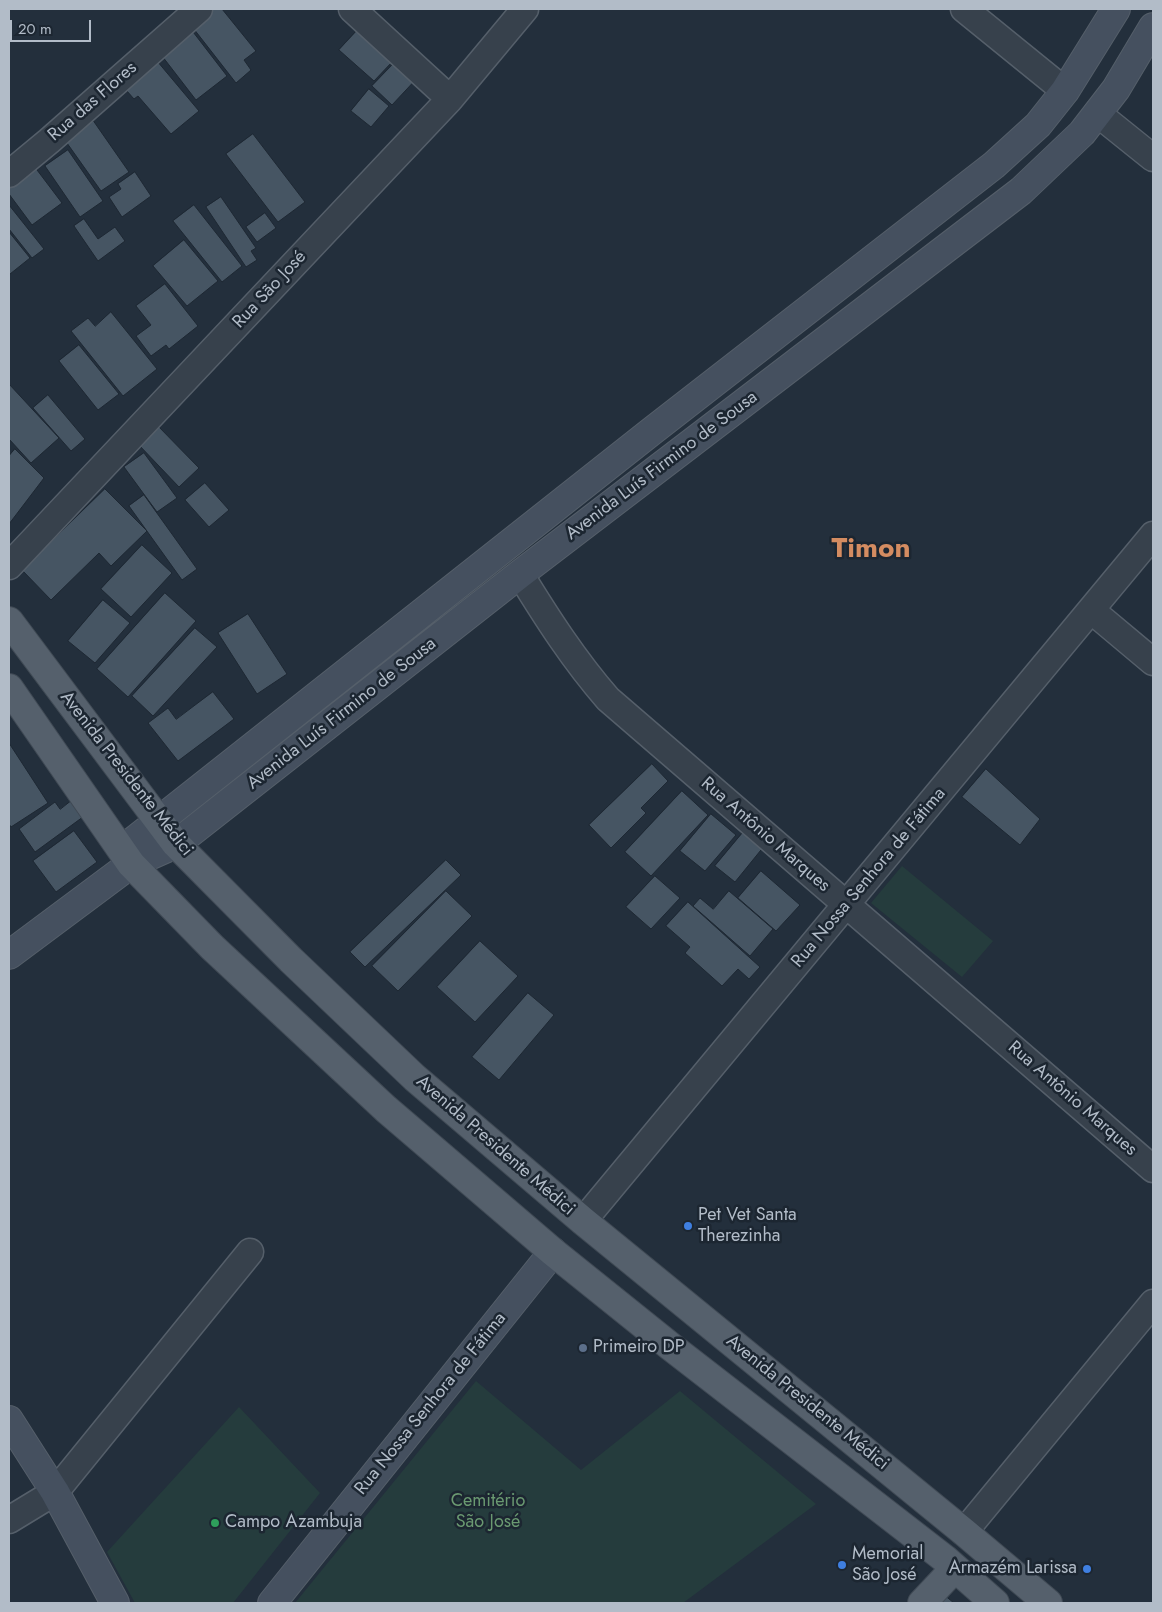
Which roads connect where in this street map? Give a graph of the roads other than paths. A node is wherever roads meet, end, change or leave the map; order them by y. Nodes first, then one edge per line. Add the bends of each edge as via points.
1 (199, 9) edge
2 (352, 9) edge
3 (525, 9) edge
4 (964, 9) edge
5 (1116, 9) edge
6 (1153, 27) edge
7 (1065, 91) junction
8 (450, 99) junction
9 (1098, 113) junction
10 (1153, 158) edge
11 (9, 174) edge
12 (873, 259) junction
13 (895, 286) junction
14 (652, 431) junction
15 (673, 457) junction
16 (1153, 535) edge
17 (9, 566) edge
18 (520, 574) junction
19 (1091, 610) junction
20 (9, 621) edge
21 (1153, 662) edge
22 (9, 688) edge
23 (158, 821) junction
24 (176, 844) junction
25 (127, 857) junction
26 (846, 905) junction
27 (9, 955) edge
28 (415, 1078) junction
29 (386, 1109) junction
30 (1153, 1169) edge
31 (583, 1221) junction
32 (250, 1252) dead end
33 (553, 1252) junction
34 (1153, 1303) edge
35 (697, 1312) junction
36 (670, 1346) junction
37 (9, 1420) edge
38 (54, 1492) junction
39 (9, 1520) edge
40 (964, 1532) junction
41 (955, 1568) junction
42 (115, 1603) edge
43 (272, 1603) edge
44 (922, 1603) edge
45 (995, 1603) edge
46 (1048, 1603) edge

1 - 11 street, Rua das Flores
2 - 8 street
3 - 8 street, Rua São José
4 - 7 street
5 - 7 main road, Avenida Luís Firmino de Sousa
6 - 9 main road, Avenida Luís Firmino de Sousa
7 - 12 main road, Avenida Luís Firmino de Sousa via 1038,125 994,165
8 - 17 street, Rua São José
9 - 10 street
9 - 13 main road, Avenida Luís Firmino de Sousa via 1082,133 1021,191
12 - 13 main road
12 - 14 main road, Avenida Luís Firmino de Sousa
13 - 15 main road, Avenida Luís Firmino de Sousa
14 - 15 main road
14 - 23 main road, Avenida Luís Firmino de Sousa
15 - 18 main road, Avenida Luís Firmino de Sousa
16 - 19 street, Rua Nossa Senhora de Fátima
18 - 24 main road, Avenida Luís Firmino de Sousa
18 - 26 street, Rua Antônio Marques via 561,639 608,699
19 - 21 street
19 - 26 street, Rua Nossa Senhora de Fátima
20 - 23 main road, Avenida Presidente Médici
22 - 25 main road, Avenida Presidente Médici
23 - 24 main road, Avenida Presidente Médici
23 - 25 main road, Avenida Luís Firmino de Sousa
24 - 25 main road, Avenida Luís Firmino de Sousa
24 - 28 main road, Avenida Presidente Médici
25 - 27 main road
25 - 29 main road, Avenida Presidente Médici via 212,947
26 - 30 street, Rua Antônio Marques
26 - 31 street, Rua Nossa Senhora de Fátima
28 - 29 main road
28 - 31 main road, Avenida Presidente Médici
29 - 33 main road, Avenida Presidente Médici
31 - 35 main road, Avenida Presidente Médici
32 - 38 street
33 - 36 main road, Avenida Presidente Médici
33 - 43 main road, Rua Nossa Senhora de Fátima
34 - 40 street
35 - 36 main road
35 - 40 main road, Avenida Presidente Médici
36 - 41 main road, Avenida Presidente Médici
37 - 38 main road
38 - 39 street
38 - 42 main road
40 - 46 main road, Avenida Presidente Médici
41 - 44 main road
41 - 45 main road, Avenida Presidente Médici

